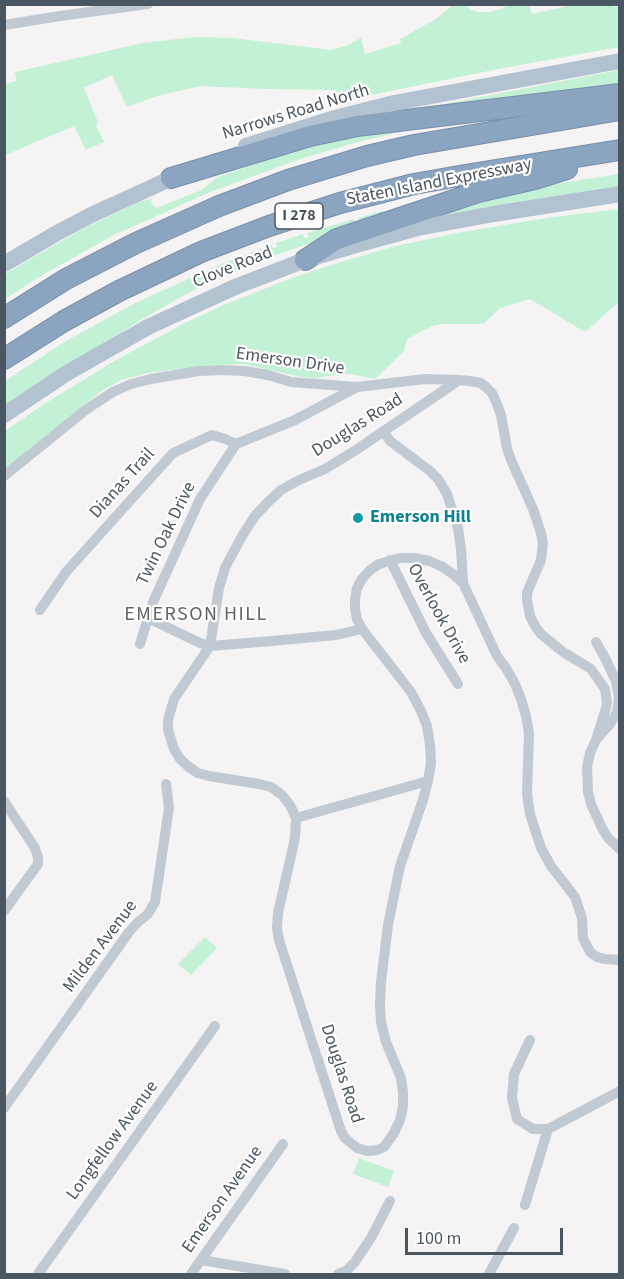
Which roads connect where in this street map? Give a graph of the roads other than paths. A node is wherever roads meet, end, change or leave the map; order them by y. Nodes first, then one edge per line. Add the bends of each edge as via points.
1 (77, 4) edge
2 (148, 4) edge
3 (60, 16) junction
4 (4, 25) edge
5 (620, 61) edge
6 (620, 94) edge
7 (620, 110) edge
8 (620, 152) edge
9 (171, 178) junction
10 (613, 195) edge
11 (305, 260) junction
12 (4, 264) edge
13 (4, 318) edge
14 (4, 359) edge
15 (459, 381) junction
16 (357, 387) junction
17 (4, 415) edge
18 (383, 431) junction
19 (236, 444) junction
20 (4, 476) edge
21 (390, 560) junction
22 (463, 583) junction
23 (40, 610) dead end
24 (148, 618) junction
25 (362, 629) junction
26 (596, 642) dead end
27 (140, 644) dead end
28 (210, 646) junction
29 (458, 684) dead end
30 (596, 741) junction
31 (428, 781) junction
32 (166, 784) dead end
33 (4, 801) edge
34 (296, 818) junction
35 (620, 849) edge
36 (4, 911) edge
37 (620, 960) edge
38 (215, 1026) dead end
39 (530, 1040) dead end
40 (620, 1091) edge
41 (4, 1108) edge
42 (548, 1129) junction
43 (283, 1144) dead end
44 (390, 1201) dead end
45 (525, 1205) dead end
46 (514, 1228) dead end
47 (201, 1260) junction
48 (38, 1275) edge
49 (191, 1275) edge
50 (285, 1275) edge
51 (338, 1275) edge
52 (489, 1275) edge

1 - 3 street
2 - 3 street
3 - 4 street
5 - 9 main road, Narrows Road North via 354,113 250,144
6 - 9 highway via 357,126 310,136
7 - 13 highway, Staten Island Expressway / I 278 via 414,145 288,180 127,247
8 - 11 highway via 462,197 337,239
8 - 14 highway, Staten Island Expressway / I 278 via 414,184 292,218 152,274
9 - 12 main road, Narrows Road North via 82,220
10 - 11 main road, Clove Road via 418,228
11 - 17 main road, Clove Road via 148,327 81,364
15 - 16 street, Emerson Drive via 425,379
15 - 18 street, Douglas Road
15 - 30 street via 480,383 492,393 497,404 509,454 543,543 541,560 527,592 530,616 541,634 591,669 601,683 607,702
16 - 19 street via 295,420
16 - 20 street, Emerson Drive via 291,382 229,370 200,371 131,384 83,412
18 - 22 street via 390,441 430,471 447,494 458,528
18 - 28 street, Douglas Road via 325,469 281,490 255,516 225,568
19 - 23 street, Dianas Trail via 212,435 173,453 66,572
19 - 24 street, Twin Oak Drive via 200,499
21 - 22 street via 429,561
21 - 25 street, Douglas Road via 370,570 357,588 355,609
21 - 29 street, Overlook Drive via 426,633
22 - 37 street via 522,699 529,733 527,794 541,848 575,897 583,938 590,952 604,959
24 - 27 street, Twin Oak Drive
24 - 28 street
25 - 28 street via 336,635
25 - 31 street, Douglas Road via 421,711 430,745
26 - 30 street via 616,681 619,698 617,712
28 - 34 street, Douglas Road via 170,710 168,730 174,749 198,773 271,787 282,795
30 - 35 street via 587,767 588,792 602,828
31 - 34 street
31 - 34 street, Douglas Road via 400,866 381,982 381,1022 401,1078 403,1107 388,1143 376,1150 357,1148 341,1131 279,940 278,913
32 - 41 street, Milden Avenue via 169,808 154,902 148,914 129,932
33 - 36 street via 38,857 38,864
38 - 48 street, Longfellow Avenue
39 - 42 street via 514,1074 512,1098 517,1119 533,1129
40 - 42 street
42 - 45 street
43 - 47 street, Emerson Avenue
44 - 51 street via 355,1262
46 - 52 street
47 - 49 street, Emerson Avenue
47 - 50 street

